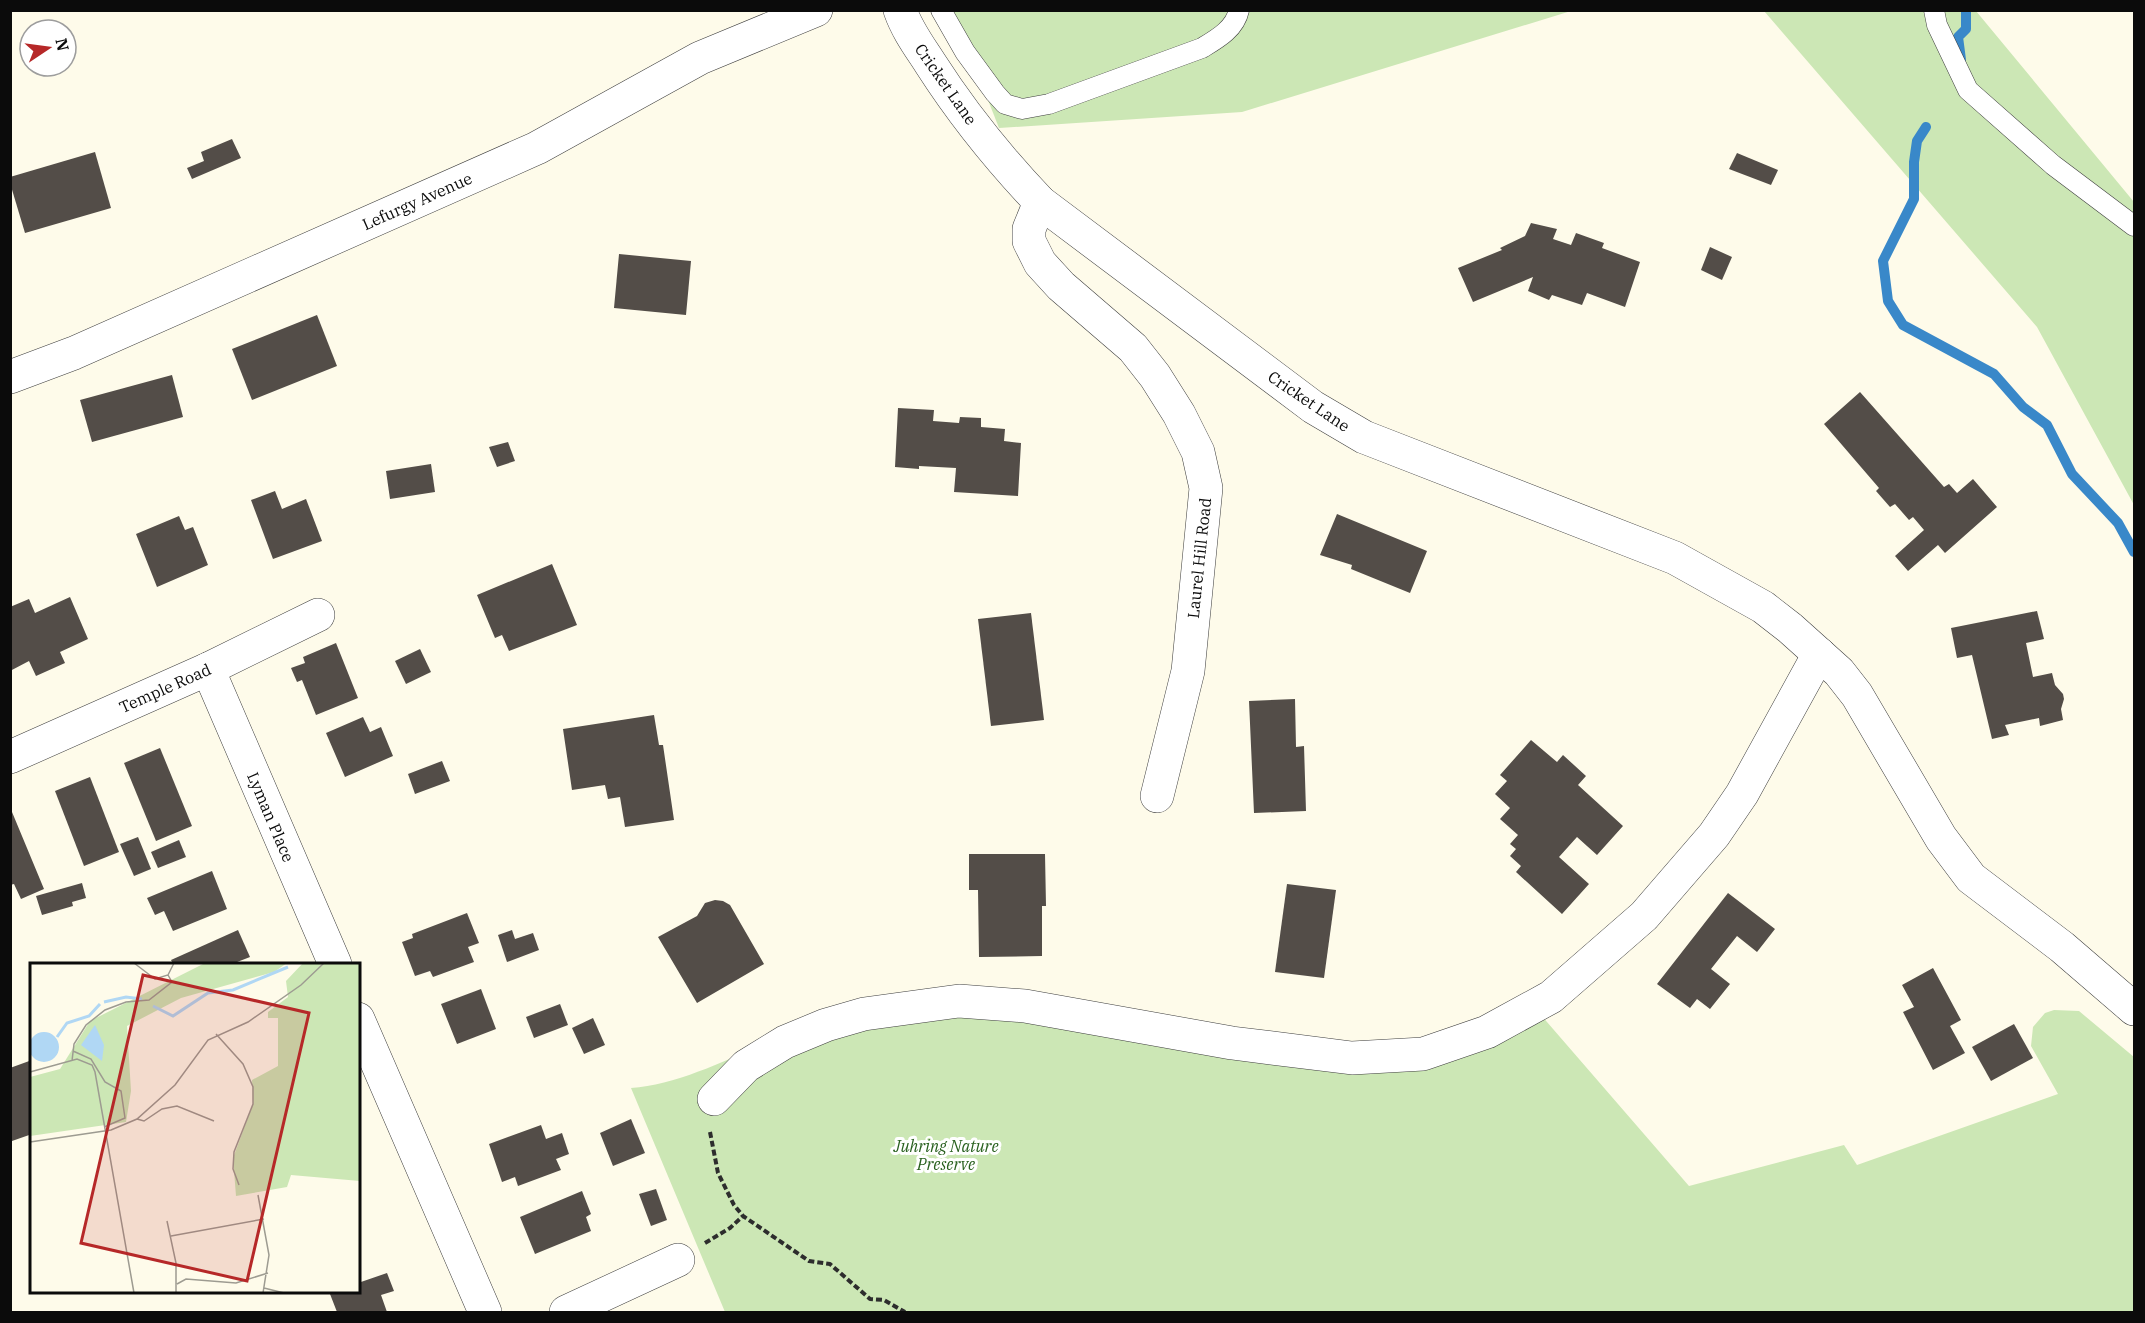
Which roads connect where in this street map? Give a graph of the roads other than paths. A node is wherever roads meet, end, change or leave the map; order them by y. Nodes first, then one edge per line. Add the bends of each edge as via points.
1 (816, 10) edge
2 (900, 10) edge
3 (941, 10) edge
4 (1239, 10) edge
5 (1934, 10) edge
6 (1040, 202) junction
7 (2134, 226) edge
8 (10, 377) edge
9 (318, 615) dead end
10 (1819, 654) junction
11 (208, 669) junction
12 (10, 757) edge
13 (1157, 796) dead end
14 (335, 963) edge
15 (2134, 1010) edge
16 (360, 1024) edge
17 (714, 1099) road end
18 (678, 1260) road end
19 (485, 1312) edge
20 (566, 1312) edge

1 - 8 street, Lefurgy Avenue via 700,58 537,148 74,353
2 - 6 street, Cricket Lane via 906,27 943,84 1006,166
3 - 4 lane via 995,93 1005,104 1022,109 1049,104 1202,48 1223,36
5 - 7 lane via 1937,25 1968,90 2053,165
6 - 10 street, Cricket Lane via 1313,407 1364,437 1675,558 1763,607
6 - 13 street, Laurel Hill Road via 1029,229 1029,241 1040,263 1133,348 1155,376 1198,452 1206,488 1188,671
9 - 11 street, Temple Road
10 - 15 street, Cricket Lane via 1857,695 1941,838 1971,878 2062,947
10 - 17 street via 1742,794 1714,835 1644,916 1551,997 1487,1032 1423,1054 1352,1058 1232,1043 1025,1006 959,1001 864,1014 826,1025 784,1042 746,1066
11 - 12 street, Temple Road
11 - 14 street, Lyman Place
16 - 19 street
18 - 20 street

